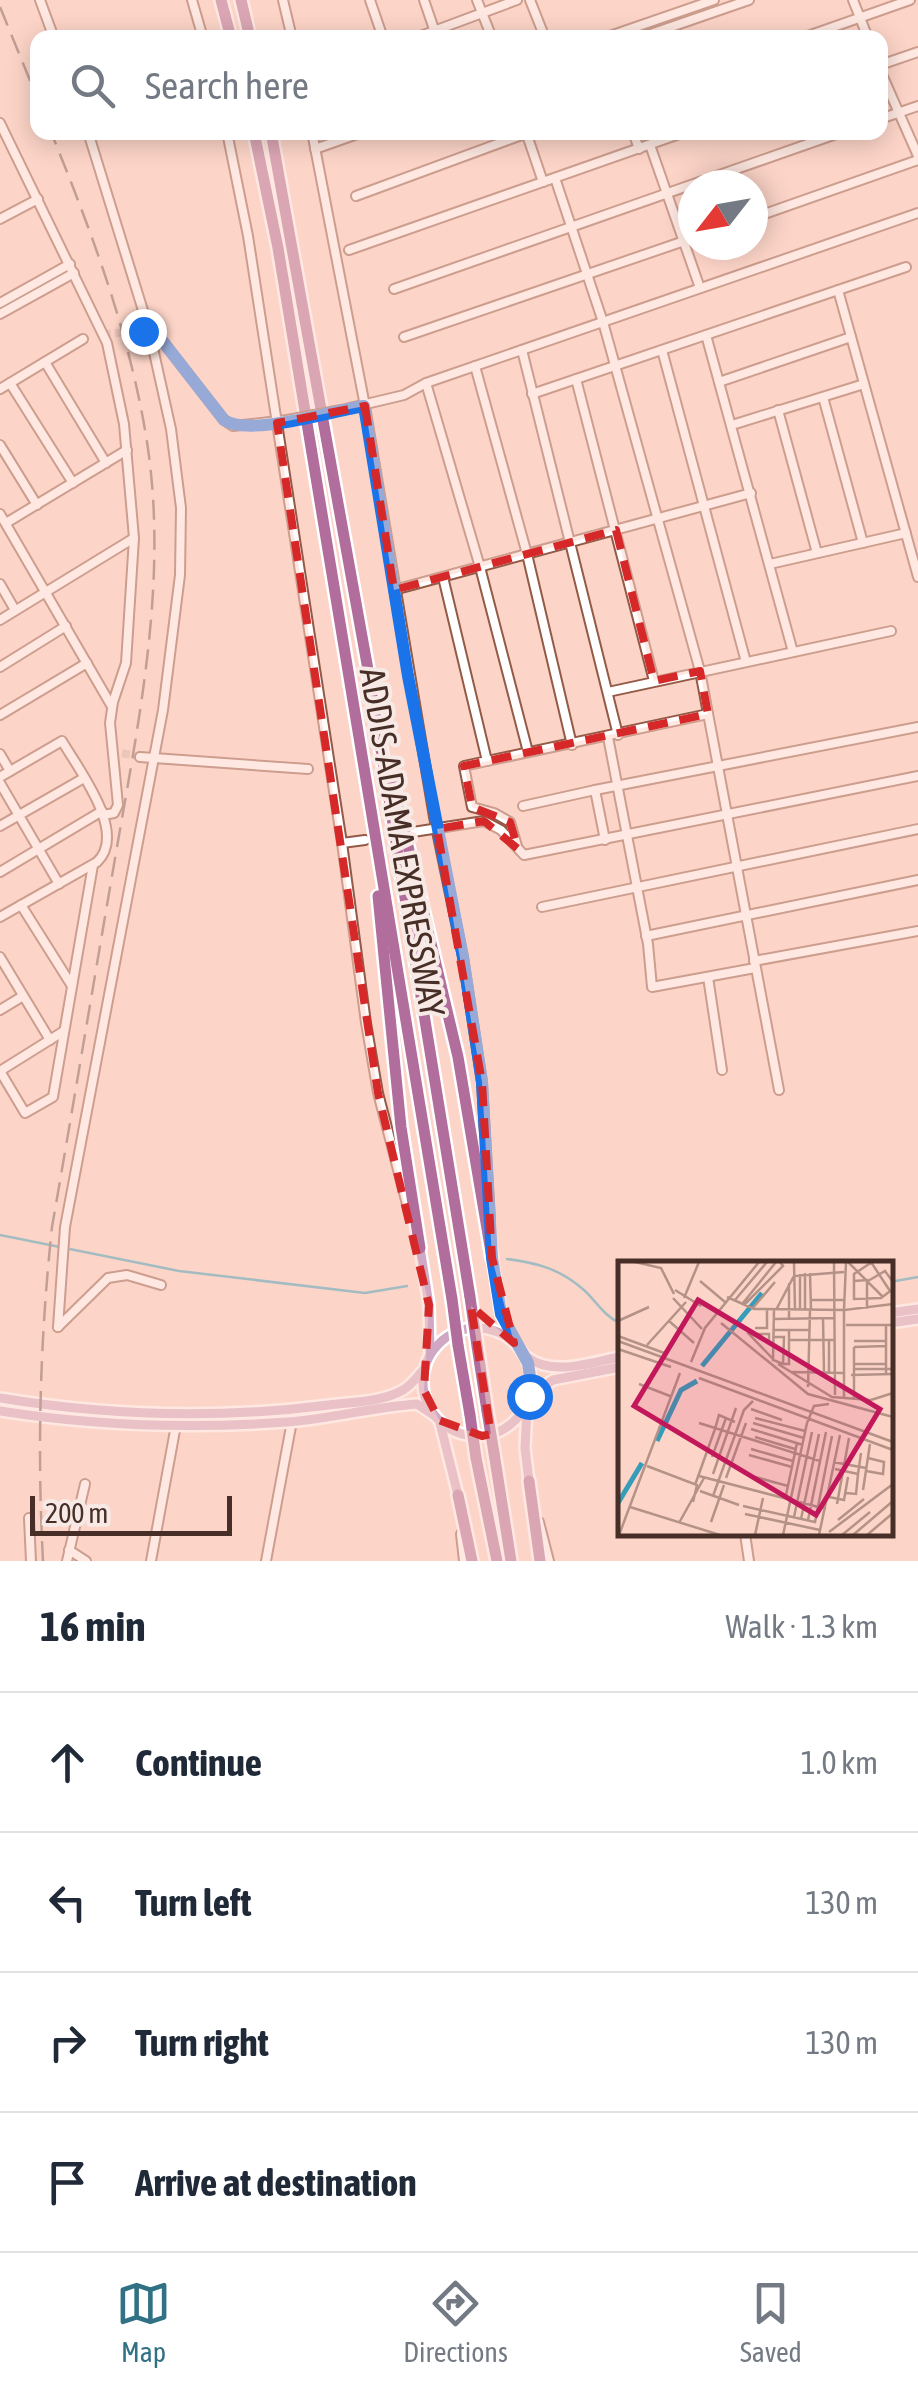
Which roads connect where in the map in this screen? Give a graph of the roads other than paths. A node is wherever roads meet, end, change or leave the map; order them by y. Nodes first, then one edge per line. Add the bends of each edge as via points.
1 (40, 0) edge
2 (192, 0) edge
3 (222, 0) edge
4 (241, 0) edge
5 (282, 0) edge
6 (370, 0) edge
7 (424, 0) edge
8 (477, 0) edge
9 (517, 0) edge
10 (530, 0) edge
11 (714, 0) edge
12 (748, 0) edge
13 (852, 0) edge
14 (910, 0) edge
15 (482, 12) junction
16 (860, 18) junction
17 (51, 30) edge
18 (201, 30) edge
19 (229, 30) edge
20 (248, 30) edge
21 (290, 30) edge
22 (380, 30) edge
23 (435, 30) edge
24 (444, 30) edge
25 (489, 30) edge
26 (541, 30) edge
27 (627, 30) edge
28 (662, 30) edge
29 (825, 30) edge
30 (865, 30) edge
31 (918, 52) edge
32 (888, 64) edge
33 (888, 87) edge
34 (918, 106) edge
35 (898, 113) junction
36 (888, 116) edge
37 (0, 123) edge
38 (90, 140) edge
39 (229, 140) edge
40 (256, 140) edge
41 (272, 140) edge
42 (313, 140) edge
43 (340, 140) edge
44 (508, 140) edge
45 (529, 140) edge
46 (636, 140) edge
47 (664, 140) edge
48 (819, 140) edge
49 (650, 145) junction
50 (315, 149) junction
51 (639, 149) junction
52 (918, 158) edge
53 (555, 178) junction
54 (543, 182) junction
55 (667, 194) junction
56 (356, 196) dead end
57 (38, 199) junction
58 (768, 213) edge
59 (918, 213) edge
60 (678, 217) edge
61 (0, 219) edge
62 (573, 226) junction
63 (678, 244) edge
64 (349, 250) dead end
65 (694, 260) edge
66 (906, 266) dead end
67 (72, 269) junction
68 (588, 275) junction
69 (700, 288) junction
70 (394, 290) dead end
71 (838, 290) junction
72 (0, 304) edge
73 (0, 314) edge
74 (603, 322) junction
75 (146, 331) junction
76 (706, 335) junction
77 (851, 337) junction
78 (404, 338) dead end
79 (83, 339) dead end
80 (522, 350) junction
81 (662, 350) junction
82 (44, 362) junction
83 (476, 366) junction
84 (616, 366) junction
85 (576, 380) junction
86 (719, 382) junction
87 (10, 383) junction
88 (426, 383) junction
89 (864, 384) junction
90 (0, 389) edge
91 (532, 394) junction
92 (823, 397) junction
93 (364, 406) junction
94 (778, 410) junction
95 (277, 422) junction
96 (732, 425) junction
97 (0, 445) edge
98 (127, 450) junction
99 (106, 463) junction
100 (74, 482) junction
101 (751, 494) junction
102 (37, 505) junction
103 (705, 506) junction
104 (0, 514) edge
105 (659, 518) junction
106 (6, 523) junction
107 (616, 530) junction
108 (906, 533) junction
109 (134, 538) junction
110 (570, 542) junction
111 (863, 543) junction
112 (818, 553) junction
113 (527, 554) junction
114 (770, 564) junction
115 (480, 567) junction
116 (443, 577) junction
117 (918, 577) edge
118 (0, 584) edge
119 (394, 590) junction
120 (46, 591) junction
121 (15, 610) junction
122 (0, 620) edge
123 (66, 626) junction
124 (890, 632) dead end
125 (792, 652) junction
126 (746, 662) junction
127 (87, 663) junction
128 (0, 667) edge
129 (700, 671) junction
130 (654, 682) junction
131 (608, 692) junction
132 (113, 709) junction
133 (375, 713) junction
134 (708, 714) junction
135 (0, 715) edge
136 (918, 727) edge
137 (613, 736) junction
138 (572, 744) junction
139 (528, 752) junction
140 (0, 754) edge
141 (140, 756) tunnel mouth
142 (154, 759) junction
143 (487, 761) junction
144 (719, 765) junction
145 (308, 769) dead end
146 (10, 772) junction
147 (918, 776) edge
148 (84, 778) junction
149 (0, 780) edge
150 (617, 786) junction
151 (595, 790) junction
152 (523, 806) dead end
153 (103, 813) junction
154 (20, 814) junction
155 (728, 816) junction
156 (372, 822) junction
157 (0, 826) edge
158 (436, 829) junction
159 (918, 829) edge
160 (412, 832) dead end
161 (627, 836) junction
162 (366, 840) dead end
163 (605, 840) junction
164 (342, 843) junction
165 (39, 849) junction
166 (518, 849) junction
167 (93, 865) junction
168 (736, 868) junction
169 (0, 872) edge
170 (918, 880) edge
171 (59, 884) junction
172 (637, 888) junction
173 (21, 905) junction
174 (542, 907) dead end
175 (0, 917) edge
176 (746, 917) junction
177 (918, 931) edge
178 (646, 936) junction
179 (0, 957) edge
180 (755, 964) junction
181 (708, 976) junction
182 (73, 987) junction
183 (23, 996) junction
184 (0, 1010) edge
185 (65, 1031) junction
186 (50, 1040) junction
187 (722, 1070) dead end
188 (0, 1071) edge
189 (779, 1090) dead end
190 (420, 1248) junction
191 (492, 1258) junction
192 (162, 1286) dead end
193 (918, 1309) edge
194 (893, 1313) edge
195 (918, 1318) edge
196 (893, 1322) edge
197 (514, 1343) junction
198 (430, 1354) junction
199 (523, 1354) junction
200 (618, 1357) edge
201 (424, 1368) junction
202 (618, 1368) edge
203 (0, 1398) edge
204 (528, 1398) junction
205 (352, 1407) junction
206 (0, 1411) edge
207 (254, 1412) junction
208 (437, 1418) junction
209 (292, 1422) junction
210 (253, 1424) junction
211 (176, 1425) junction
212 (529, 1480) junction
213 (85, 1484) dead end
214 (458, 1495) junction
215 (28, 1518) dead end
216 (744, 1536) edge
217 (69, 1550) junction
218 (31, 1561) edge
219 (67, 1561) edge
220 (86, 1561) edge
221 (151, 1561) edge
222 (266, 1561) edge
223 (464, 1561) edge
224 (472, 1561) edge
225 (497, 1561) edge
226 (511, 1561) edge
227 (540, 1561) edge
228 (550, 1561) edge
229 (749, 1561) edge

1 - 17 street
2 - 18 street
3 - 19 highway
4 - 20 highway
5 - 21 street
6 - 22 street
7 - 23 street
8 - 15 street
9 - 15 street
10 - 26 street
11 - 27 street
12 - 28 street
13 - 16 street
14 - 16 street
15 - 24 street
15 - 25 street
16 - 29 street
16 - 30 street
31 - 32 street
33 - 35 street
34 - 35 street
35 - 36 street
35 - 52 street
37 - 57 street
38 - 75 street
39 - 95 street
40 - 156 highway, ADDIS-ADAMA EXPRESSWAY
41 - 133 highway, ADDIS-ADAMA EXPRESSWAY
42 - 50 street
43 - 50 street
44 - 56 street
45 - 54 street
46 - 51 street
47 - 49 street
48 - 55 street
49 - 51 street
49 - 55 street
50 - 93 street
51 - 53 street
52 - 58 street
53 - 54 street
53 - 62 street
54 - 64 street
55 - 60 street
55 - 62 street
57 - 61 street
57 - 67 street
59 - 69 street
62 - 68 street
62 - 70 street
63 - 68 street
65 - 69 street
66 - 71 street
67 - 72 street
67 - 73 street
67 - 98 street via 107,343
68 - 74 street
68 - 78 street
69 - 74 street
71 - 76 street
71 - 77 street
74 - 80 street
74 - 84 street
75 - 95 street via 157,334 232,426
75 - 142 street via 171,429 181,508 180,575
76 - 81 street
76 - 86 street
77 - 86 street
77 - 89 street
79 - 82 street
80 - 83 street
80 - 91 street
81 - 84 street
81 - 103 street
82 - 87 street
82 - 99 street
83 - 88 street
83 - 113 street
84 - 85 street
84 - 105 street
85 - 91 street
85 - 107 street
86 - 96 street
87 - 90 street
87 - 100 street
88 - 93 street
88 - 115 street
89 - 92 street
89 - 108 street
91 - 110 street
92 - 94 street
92 - 111 street
93 - 95 street, bridge
93 - 119 street
94 - 96 street
94 - 112 street
95 - 164 street
96 - 101 street
97 - 102 street
98 - 99 street
98 - 109 street
99 - 100 street
100 - 102 street
101 - 103 street
101 - 114 street
102 - 106 street
103 - 105 street
103 - 126 street
104 - 106 street
105 - 107 street
105 - 129 street
106 - 120 street
107 - 110 street
107 - 130 street
108 - 111 street
108 - 117 street
109 - 120 street
109 - 132 street via 126,663
110 - 113 street
110 - 131 street
111 - 112 street
112 - 114 street
113 - 115 street
113 - 138 street
114 - 125 street
115 - 116 street
115 - 139 street
116 - 119 street
116 - 143 street
118 - 121 street
119 - 158 street
120 - 121 street
120 - 123 street
121 - 122 street
123 - 127 street
123 - 128 street
124 - 125 street
125 - 126 street
126 - 129 street
127 - 132 street
127 - 135 street
129 - 130 street
129 - 134 street
130 - 131 street
131 - 137 street
132 - 153 street via 118,804 114,813
133 - 191 highway via 455,1041
133 - 226 highway, ADDIS-ADAMA EXPRESSWAY, bridge
134 - 137 street
134 - 144 street
136 - 144 street
137 - 138 street
137 - 150 street
138 - 139 street
139 - 143 street
140 - 146 street
141 - 142 street
142 - 145 street
142 - 192 street via 66,1227 58,1327 108,1278 127,1275
143 - 166 street via 464,766 472,807 510,822
144 - 150 street
144 - 155 street
146 - 148 street via 62,741
146 - 149 street
147 - 155 street
148 - 153 street
148 - 154 street
149 - 154 street
150 - 151 street
150 - 161 street
151 - 152 street
151 - 163 street
153 - 165 street
153 - 167 street via 106,854
154 - 157 street
154 - 165 street
155 - 161 street
155 - 168 street
156 - 190 highway via 401,1127
156 - 225 highway, ADDIS-ADAMA EXPRESSWAY, bridge
158 - 160 street
158 - 166 street via 484,822
158 - 191 street via 482,1082
159 - 168 street
161 - 163 street
161 - 172 street
162 - 164 street
163 - 166 street via 524,855
164 - 190 street via 378,1093
165 - 169 street
165 - 171 street
167 - 171 street
167 - 182 street
168 - 172 street
168 - 176 street
170 - 176 street
171 - 173 street
172 - 174 street
172 - 178 street
173 - 175 street
173 - 182 street
176 - 178 street
176 - 180 street
177 - 180 street
178 - 181 street via 652,987
179 - 183 street
180 - 181 street
180 - 189 street
181 - 187 street
182 - 185 street
183 - 184 street
183 - 186 street
185 - 186 street
185 - 188 street via 53,1097 25,1113
186 - 188 street
190 - 198 main road
191 - 197 main road via 501,1314
193 - 194 main road
195 - 196 main road
197 - 198 main road via 496,1331 466,1328
197 - 199 main road
198 - 201 main road
199 - 200 main road via 549,1368
199 - 204 main road
201 - 205 main road via 408,1388
201 - 208 main road via 424,1390
202 - 204 main road via 553,1380
203 - 207 main road via 153,1414
204 - 208 main road via 510,1425 482,1436 452,1430
204 - 212 main road
205 - 207 main road
205 - 208 main road via 417,1404
205 - 209 main road
206 - 211 main road
207 - 210 main road
208 - 214 main road
209 - 210 main road
209 - 222 street
210 - 211 main road
211 - 221 street
212 - 227 highway
212 - 228 street
213 - 217 street
214 - 223 street
214 - 224 highway
215 - 218 street
216 - 229 street
217 - 219 street
217 - 220 street

